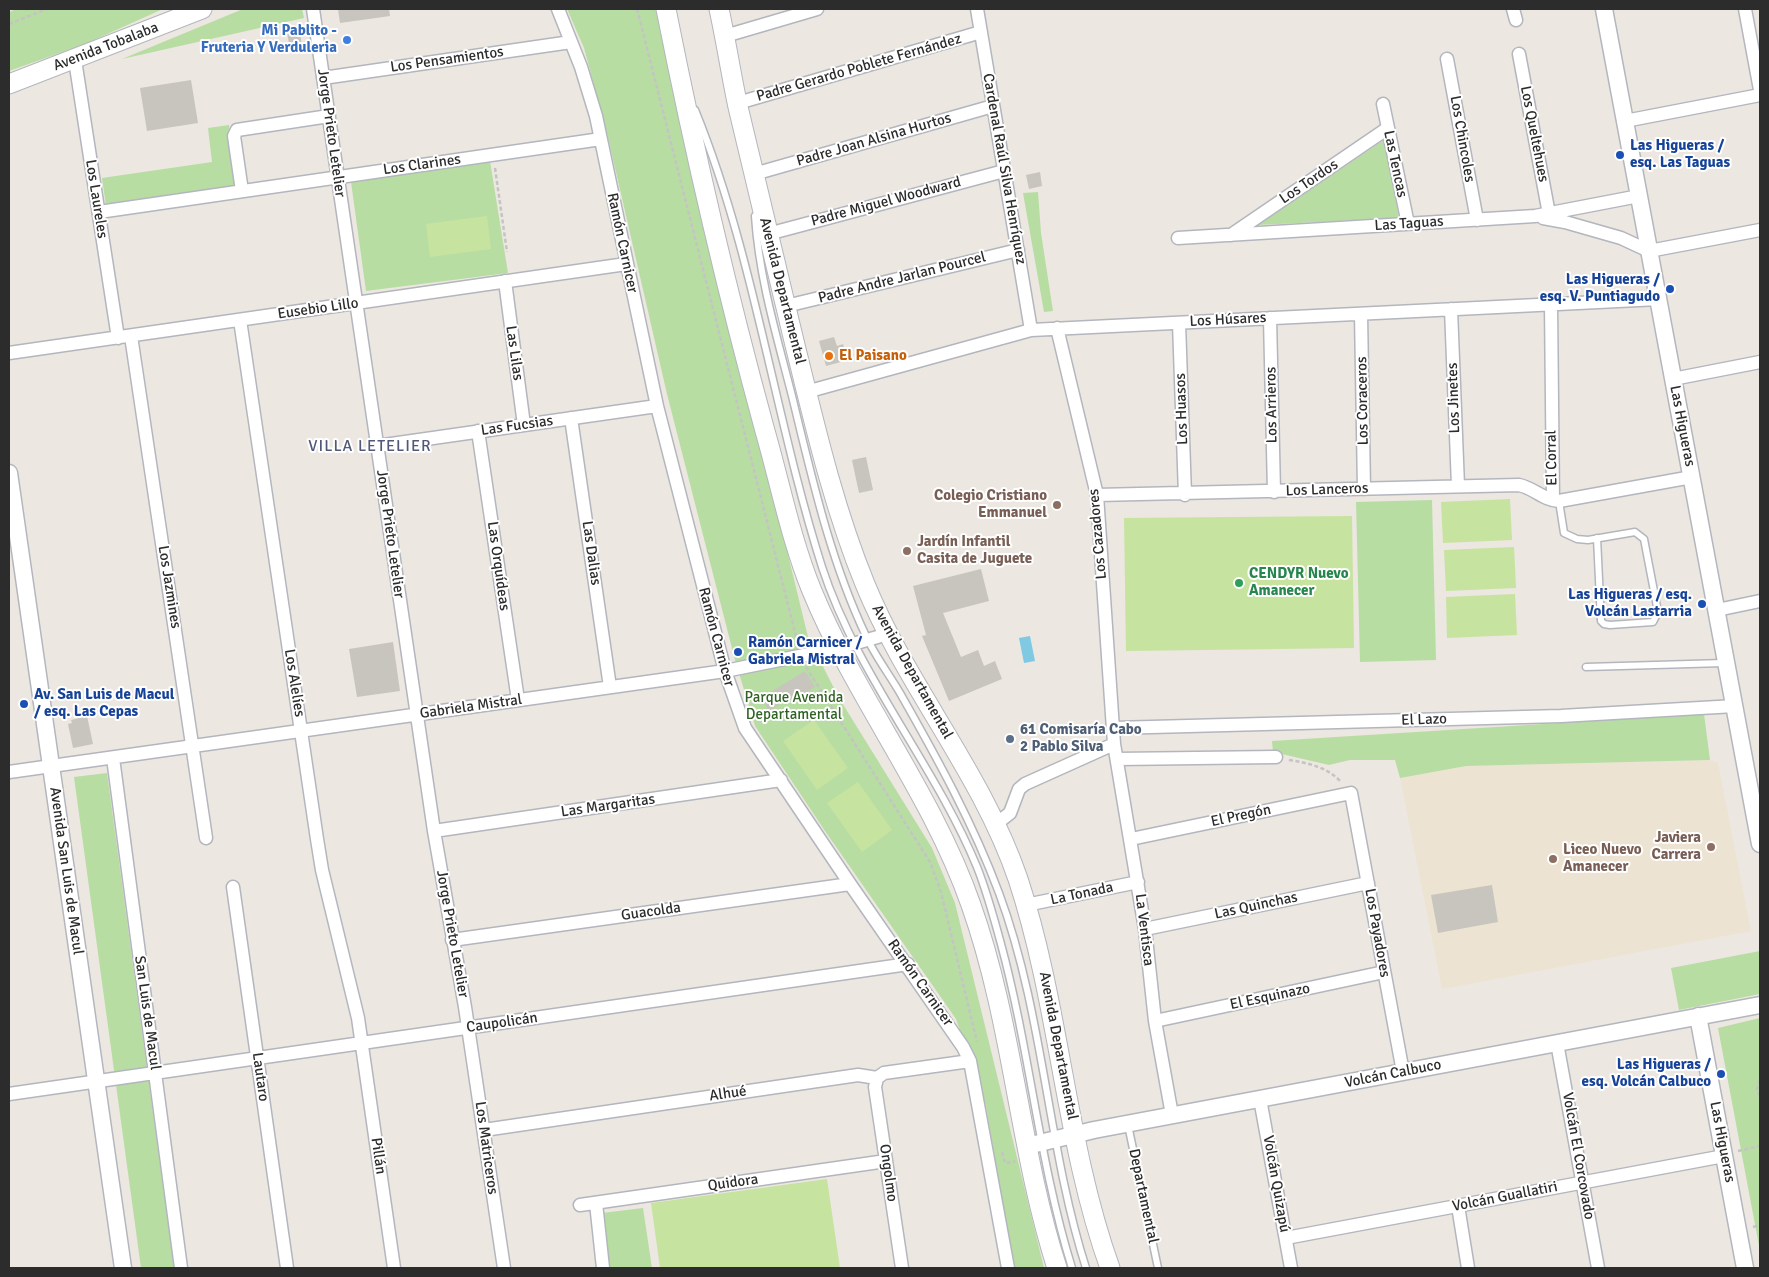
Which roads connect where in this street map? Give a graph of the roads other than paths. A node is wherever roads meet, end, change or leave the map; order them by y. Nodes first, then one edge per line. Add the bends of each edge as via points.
1 (202, 9) edge
2 (313, 9) edge
3 (558, 9) edge
4 (666, 9) edge
5 (719, 9) edge
6 (817, 9) edge
7 (977, 9) edge
8 (1604, 9) edge
9 (1745, 9) edge
10 (981, 32) junction
11 (725, 36) junction
12 (571, 42) junction
13 (1519, 54) dead end
14 (1447, 59) dead end
15 (75, 60) junction
16 (323, 78) junction
17 (9, 84) edge
18 (1760, 90) edge
19 (1760, 95) edge
20 (738, 103) junction
21 (1383, 104) dead end
22 (993, 106) junction
23 (329, 116) junction
24 (1625, 121) junction
25 (1388, 128) junction
26 (601, 139) junction
27 (1004, 170) junction
28 (754, 174) junction
29 (338, 177) junction
30 (242, 191) junction
31 (1639, 196) junction
32 (98, 212) junction
33 (1549, 214) junction
34 (1535, 216) junction
35 (1477, 220) junction
36 (1408, 224) junction
37 (1760, 230) edge
38 (768, 234) junction
39 (1230, 235) junction
40 (1178, 238) dead end
41 (1018, 250) junction
42 (1649, 251) junction
43 (626, 264) junction
44 (505, 282) junction
45 (1658, 299) junction
46 (356, 303) junction
47 (1551, 304) junction
48 (786, 306) junction
49 (1451, 309) junction
50 (1361, 314) junction
51 (1270, 318) junction
52 (240, 320) junction
53 (1179, 323) junction
54 (1057, 328) junction
55 (1031, 330) junction
56 (131, 336) junction
57 (118, 338) junction
58 (9, 353) edge
59 (1760, 362) edge
60 (1673, 379) junction
61 (806, 392) junction
62 (657, 406) junction
63 (572, 418) junction
64 (524, 425) junction
65 (478, 431) junction
66 (377, 446) junction
67 (9, 474) edge
68 (1692, 477) junction
69 (1458, 486) junction
70 (1364, 489) junction
71 (1274, 492) junction
72 (1185, 494) junction
73 (1097, 495) junction
74 (1556, 500) junction
75 (1597, 538) junction
76 (1760, 601) edge
77 (1716, 610) junction
78 (888, 634) junction
79 (867, 640) junction
80 (847, 646) junction
81 (1727, 663) junction
82 (1586, 667) dead end
83 (725, 671) junction
84 (610, 688) junction
85 (518, 700) junction
86 (1735, 706) junction
87 (416, 715) junction
88 (1114, 728) junction
89 (302, 731) junction
90 (1114, 744) junction
91 (193, 746) junction
92 (1276, 757) road end
93 (113, 758) junction
94 (1117, 759) junction
95 (51, 766) junction
96 (9, 772) edge
97 (781, 780) junction
98 (1351, 793) joint
99 (996, 824) junction
100 (434, 832) junction
101 (206, 838) dead end
102 (1131, 839) junction
103 (1760, 844) edge
104 (1138, 882) junction
105 (850, 884) junction
106 (1368, 884) junction
107 (233, 886) dead end
108 (1026, 905) junction
109 (1145, 929) junction
110 (452, 940) junction
111 (908, 964) junction
112 (1384, 972) junction
113 (1760, 1005) edge
114 (1698, 1016) junction
115 (1155, 1021) junction
116 (468, 1028) junction
117 (1557, 1043) junction
118 (362, 1044) junction
119 (258, 1058) junction
120 (970, 1061) junction
121 (1403, 1072) junction
122 (155, 1073) junction
123 (877, 1078) junction
124 (96, 1081) junction
125 (9, 1094) edge
126 (1260, 1099) junction
127 (1172, 1115) junction
128 (1128, 1124) junction
129 (484, 1130) junction
130 (1076, 1134) junction
131 (1042, 1142) junction
132 (1731, 1153) junction
133 (886, 1161) junction
134 (1582, 1182) junction
135 (596, 1203) junction
136 (580, 1206) dead end
137 (1458, 1206) junction
138 (1286, 1238) junction
139 (123, 1268) edge
140 (181, 1268) edge
141 (287, 1268) edge
142 (394, 1268) edge
143 (504, 1268) edge
144 (604, 1268) edge
145 (902, 1268) edge
146 (1008, 1268) edge
147 (1057, 1268) edge
148 (1072, 1268) edge
149 (1086, 1268) edge
150 (1110, 1268) edge
151 (1158, 1268) edge
152 (1291, 1268) edge
153 (1468, 1268) edge
154 (1598, 1268) edge
155 (1745, 1268) edge

1 - 15 main road, Avenida Tobalaba
2 - 16 street, Jorge Prieto Letelier
3 - 12 street, Ramón Carnicer
4 - 80 main road via 747,364 796,543 810,587
5 - 11 main road, Avenida Departamental
6 - 11 street
7 - 10 street, Cardenal Raúl Silva Henríquez
8 - 24 street, Las Higueras
9 - 18 street
10 - 20 street, Padre Gerardo Poblete Fernández
10 - 22 street, Cardenal Raúl Silva Henríquez
11 - 20 main road, Avenida Departamental
12 - 16 street, Los Pensamientos
12 - 26 street, Ramón Carnicer via 590,93
13 - 33 street, Los Queltehues
14 - 35 street, Los Chincoles
15 - 17 main road, Avenida Tobalaba
15 - 32 street, Los Laureles
16 - 23 street, Jorge Prieto Letelier
19 - 24 street
20 - 28 main road, Avenida Departamental
21 - 25 street, Las Tencas
22 - 27 street, Cardenal Raúl Silva Henríquez
22 - 28 street, Padre Joan Alsina Hurtos
23 - 29 street, Jorge Prieto Letelier
23 - 30 street via 237,130 234,136
24 - 31 street, Las Higueras
25 - 36 street, Las Tencas
25 - 39 street, Los Tordos
26 - 29 street, Los Clarines
26 - 43 street, Ramón Carnicer
27 - 38 street, Padre Miguel Woodward
27 - 41 street, Cardenal Raúl Silva Henríquez
28 - 38 main road, Avenida Departamental
28 - 79 lane via 758,248 768,306 824,526 842,582
29 - 30 street, Los Clarines
29 - 46 street, Jorge Prieto Letelier
30 - 32 street, Los Clarines
31 - 33 street, Las Taguas
31 - 42 street, Las Higueras
32 - 57 street, Los Laureles
33 - 34 street, Las Taguas
34 - 35 street, Las Taguas
34 - 42 street via 1620,238
35 - 36 street, Las Taguas
36 - 39 street, Las Taguas
37 - 42 street
38 - 48 main road, Avenida Departamental
39 - 40 street, Las Taguas
41 - 48 street, Padre Andre Jarlan Pourcel
41 - 55 street, Cardenal Raúl Silva Henríquez
42 - 45 street, Las Higueras
43 - 44 street, Eusebio Lillo
43 - 62 street, Ramón Carnicer
44 - 46 street, Eusebio Lillo
44 - 64 street, Las Lilas
45 - 47 street, Los Húsares
45 - 60 street, Las Higueras
46 - 52 street, Eusebio Lillo
46 - 66 street, Jorge Prieto Letelier
47 - 49 street, Los Húsares
47 - 74 street, El Corral
48 - 61 main road, Avenida Departamental
49 - 50 street, Los Húsares
49 - 69 street, Los Jinetes
50 - 51 street, Los Húsares
50 - 70 street, Los Coraceros
51 - 53 street, Los Húsares
51 - 71 street, Los Arrieros
52 - 56 street, Eusebio Lillo
52 - 89 street, Los Alelíes
53 - 54 street, Los Húsares
53 - 72 street, Los Huasos
54 - 55 street, Los Húsares
54 - 73 street, Los Cazadores
55 - 61 street, Los Húsares
56 - 57 street, Eusebio Lillo
56 - 91 street, Los Jazmines
57 - 58 street, Eusebio Lillo
59 - 60 street
60 - 68 street, Las Higueras
61 - 78 main road, Avenida Departamental via 854,556
62 - 63 street, Las Fucsias
62 - 83 street, Ramón Carnicer
63 - 64 street, Las Fucsias
63 - 84 street, Las Dalias
64 - 65 street, Las Fucsias
65 - 66 street, Las Fucsias
65 - 85 street, Las Orquídeas
66 - 87 street, Jorge Prieto Letelier
67 - 95 street, Avenida San Luis de Macul
68 - 74 street, El Corral
68 - 77 street, Las Higueras
69 - 70 street, Los Lanceros
69 - 74 street, Los Lanceros via 1528,487 1545,498
70 - 71 street, Los Lanceros
71 - 72 street, Los Lanceros
72 - 73 street, Los Lanceros
73 - 88 street, Los Cazadores
74 - 75 lane via 1564,533 1577,539
75 - 75 lane via 1635,532 1644,539 1658,612 1653,622 1610,625 1601,621
76 - 77 street
77 - 81 street, Las Higueras
78 - 79 street, Gabriela Mistral
78 - 99 main road, Avenida Departamental via 979,788
79 - 80 street, Gabriela Mistral
79 - 131 lane via 953,788 977,835 1000,896 1029,1002
80 - 83 street, Gabriela Mistral
80 - 131 main road via 964,887
81 - 82 lane
81 - 86 street, Las Higueras
83 - 84 street, Gabriela Mistral
83 - 97 street, Ramón Carnicer via 745,728
84 - 85 street, Gabriela Mistral
85 - 87 street, Gabriela Mistral
86 - 88 street, El Lazo via 1562,716
86 - 103 street, Las Higueras
87 - 89 street, Gabriela Mistral
87 - 100 street, Jorge Prieto Letelier
88 - 90 street, Los Cazadores
89 - 91 street, Gabriela Mistral
89 - 118 street, Los Alelíes via 322,870
90 - 94 street, La Ventisca
90 - 99 street via 1025,784 1019,789 1010,813
91 - 93 street, Gabriela Mistral
91 - 101 street, Los Jazmines
92 - 94 street
93 - 95 street, Gabriela Mistral
93 - 122 street, San Luis de Macul
94 - 102 street, La Ventisca
95 - 96 street, Gabriela Mistral
95 - 124 street, Avenida San Luis de Macul
97 - 100 street, Las Margaritas
97 - 105 street, Ramón Carnicer
98 - 102 street, El Pregón
98 - 106 street, Los Payadores
99 - 108 main road, Avenida Departamental
100 - 110 street, Jorge Prieto Letelier
102 - 104 street, La Ventisca
104 - 108 street, La Tonada
104 - 109 street, La Ventisca
105 - 110 street, Guacolda
105 - 111 street, Ramón Carnicer
106 - 109 street, Las Quinchas
106 - 112 street, Los Payadores
107 - 119 street, Lautaro
108 - 130 main road, Avenida Departamental via 1048,993
109 - 115 street, La Ventisca
110 - 116 street, Jorge Prieto Letelier
111 - 116 street, Caupolicán
111 - 120 street, Ramón Carnicer
112 - 115 street, El Esquinazo
112 - 121 street, Los Payadores
113 - 114 street, Volcán Calbuco
114 - 117 street, Volcán Calbuco
114 - 132 street, Las Higueras
115 - 127 street, La Ventisca
116 - 118 street, Caupolicán
116 - 129 street, Los Matriceros
117 - 121 street, Volcán Calbuco
117 - 134 street, Volcán El Corcovado
118 - 119 street, Caupolicán
118 - 142 street, Pillán
119 - 122 street, Caupolicán
119 - 141 street, Lautaro
120 - 123 street, Alhué via 884,1073
120 - 146 street, Ramón Carnicer
121 - 126 street, Volcán Calbuco
122 - 124 street, Caupolicán
122 - 140 street, San Luis de Macul
123 - 129 street, Alhué via 858,1075
123 - 133 street, Ongolmo via 875,1087
124 - 125 street, Caupolicán
124 - 139 street, Avenida San Luis de Macul
126 - 127 street, Volcán Calbuco
126 - 138 street, Volcán Quizapú
127 - 128 street, Volcán Calbuco
128 - 130 street, Volcán Calbuco
128 - 151 lane, Departamental
129 - 143 street, Los Matriceros
130 - 131 street, Volcán Calbuco
130 - 150 main road, Avenida Departamental
131 - 147 main road via 1041,1214
131 - 148 lane via 1055,1209
131 - 149 lane
132 - 134 street, Volcán Guallatiri
132 - 155 street, Las Higueras
133 - 135 street, Quidora
133 - 145 street, Ongolmo
134 - 137 street, Volcán Guallatiri
134 - 154 street, Volcán El Corcovado
135 - 136 street, Quidora
135 - 144 street
137 - 138 street, Volcán Guallatiri
137 - 153 street
138 - 152 street, Volcán Quizapú

